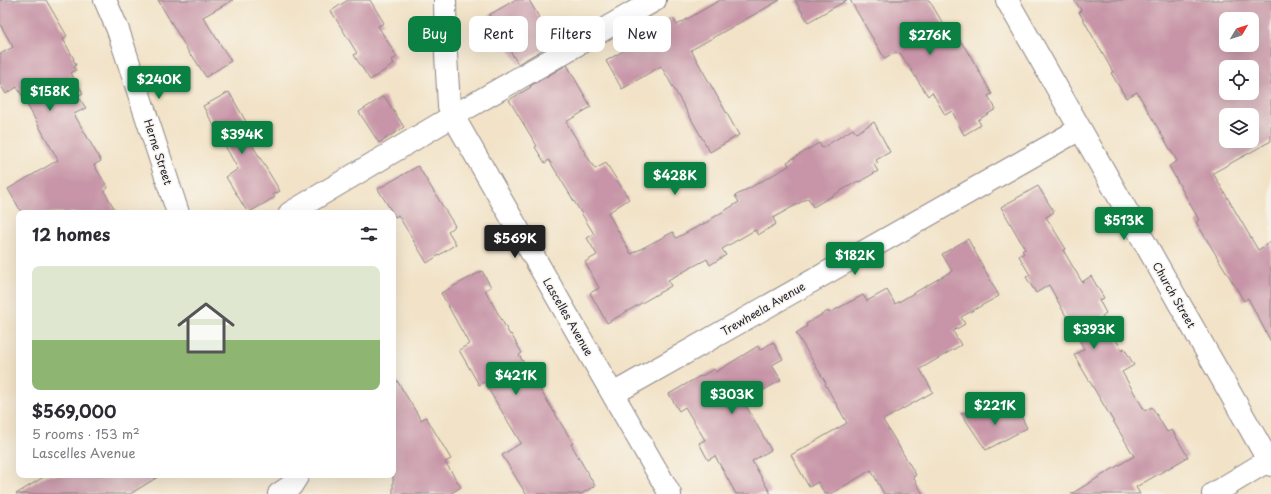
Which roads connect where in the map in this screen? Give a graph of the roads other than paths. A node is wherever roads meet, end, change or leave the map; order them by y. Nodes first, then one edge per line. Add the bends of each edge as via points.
1 (105, 0) edge
2 (445, 0) edge
3 (655, 0) edge
4 (1007, 0) edge
5 (453, 116) junction
6 (1080, 129) junction
7 (177, 210) edge
8 (295, 210) edge
9 (612, 394) junction
10 (1270, 463) edge
11 (296, 478) edge
12 (279, 494) edge
13 (670, 494) edge
14 (1213, 494) edge

1 - 7 street, Herne Street via 118,30
2 - 5 street, Lascelles Avenue via 449,106
3 - 5 street
4 - 6 street, Church Street
5 - 8 street
5 - 9 street, Lascelles Avenue
6 - 9 street, Trewheela Avenue
6 - 10 street, Church Street
9 - 13 street, Lascelles Avenue
10 - 14 street
11 - 12 street via 291,486

